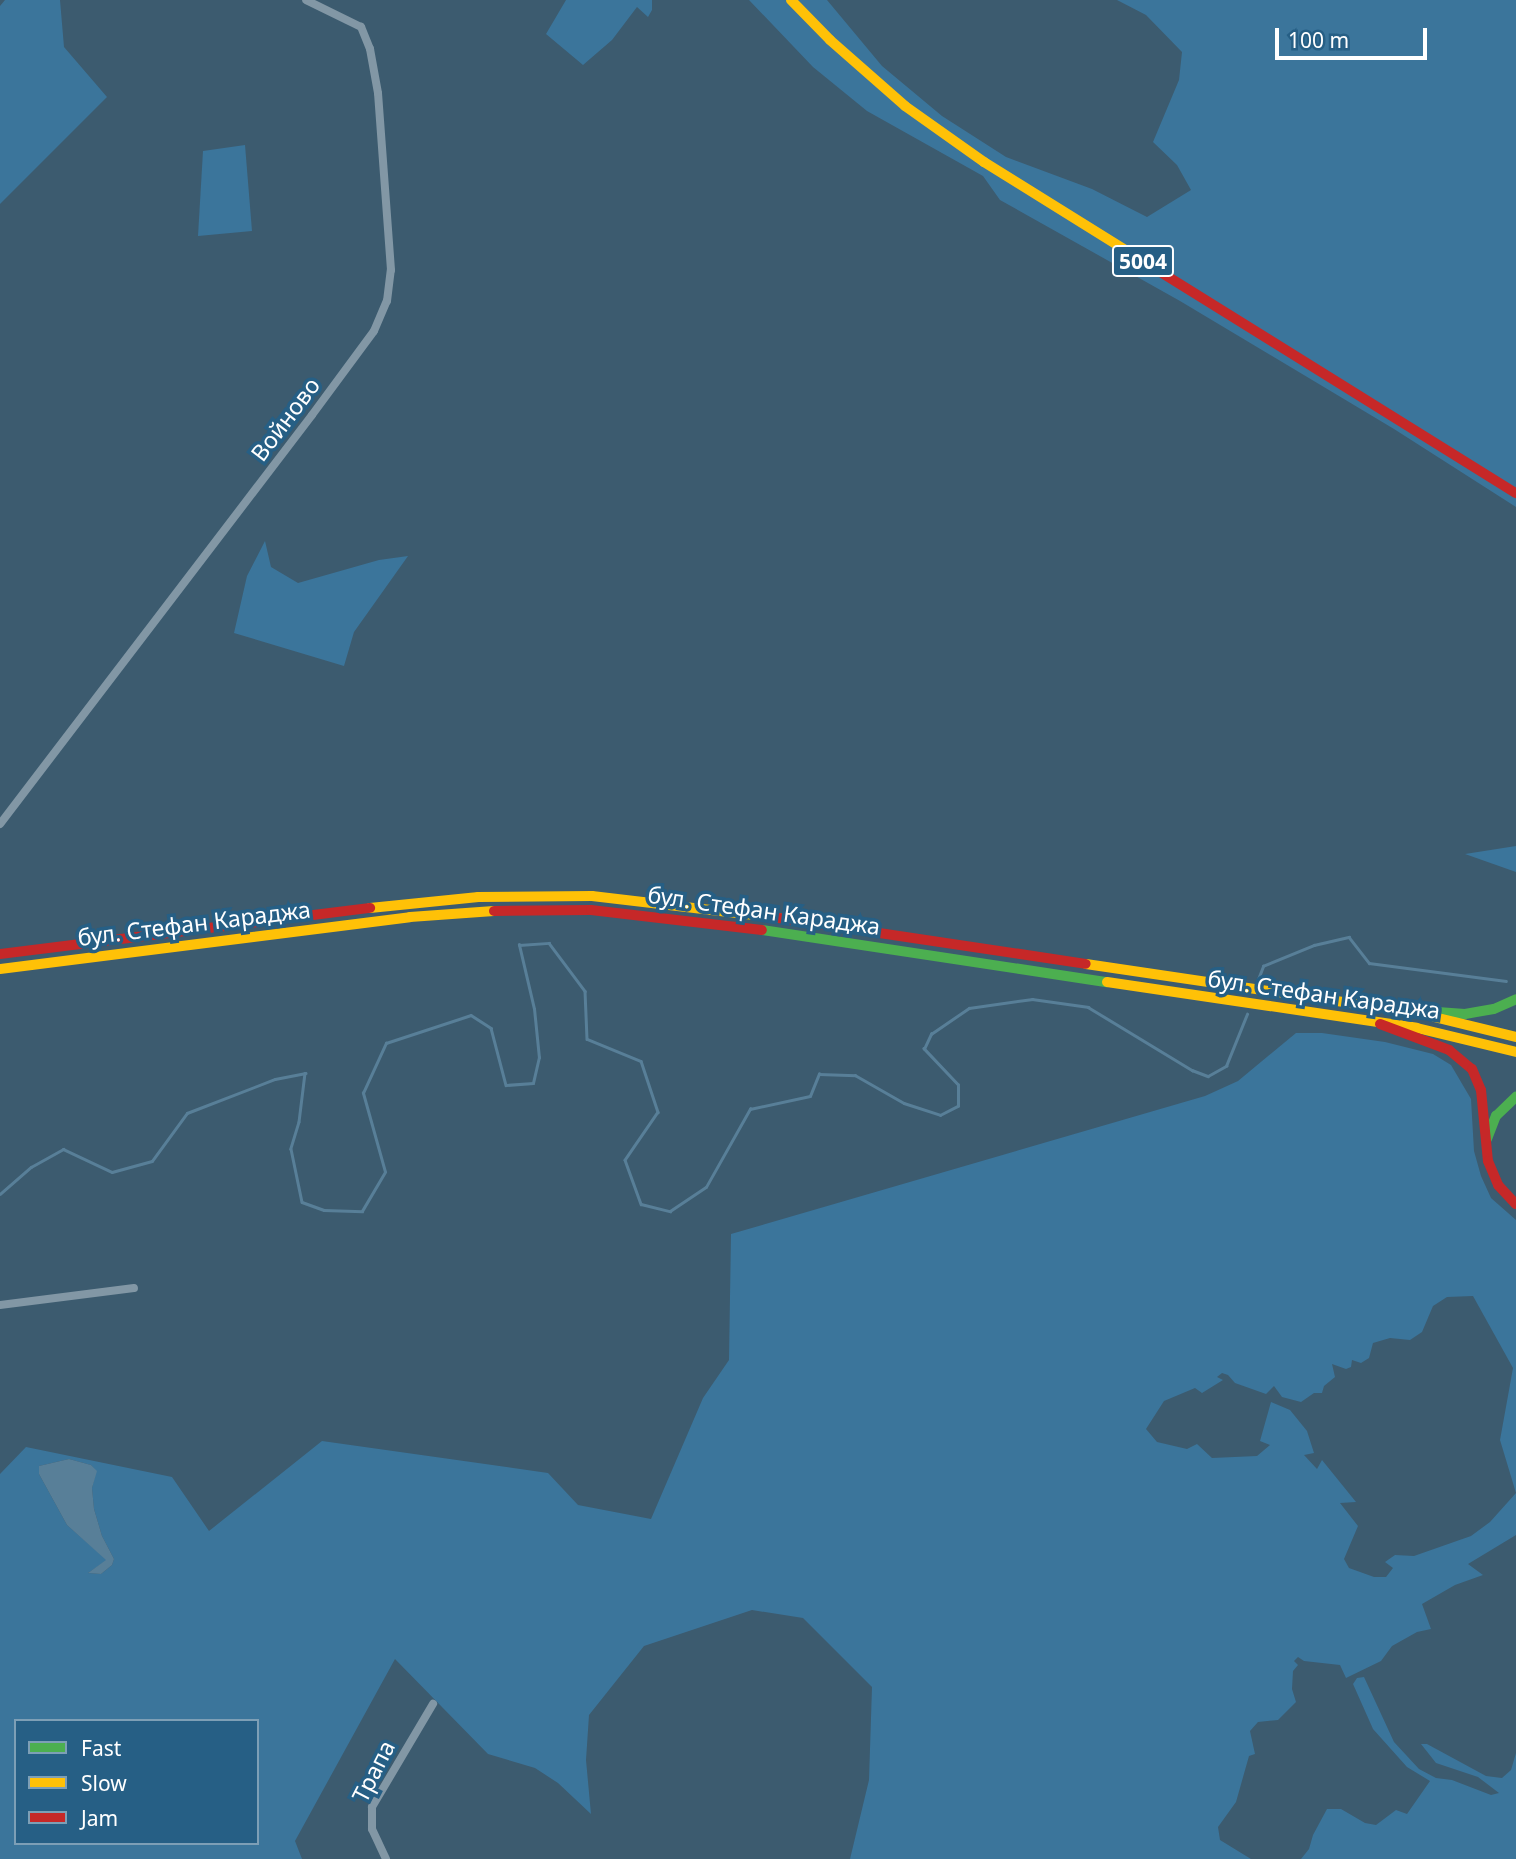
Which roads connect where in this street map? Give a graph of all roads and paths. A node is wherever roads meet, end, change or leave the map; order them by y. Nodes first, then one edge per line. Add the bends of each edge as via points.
1 (306, 0) edge
2 (791, 0) edge
3 (1516, 493) edge
4 (0, 824) edge
5 (0, 954) edge
6 (0, 969) edge
7 (1516, 999) edge
8 (1382, 1008) junction
9 (1380, 1024) junction
10 (1516, 1037) edge
11 (1516, 1052) edge
12 (1516, 1097) edge
13 (1485, 1146) junction
14 (1516, 1204) edge
15 (134, 1288) dead end
16 (0, 1305) edge
17 (433, 1704) dead end
18 (386, 1859) edge

1 - 4 street, Войново via 361,27 370,49 378,93 391,270 387,301 374,331 312,415
2 - 3 main road, 5004 via 905,106 984,162
5 - 8 main road, бул. Стефан Караджа via 409,903 592,896 697,906
6 - 9 main road, бул. Стефан Караджа via 410,917 480,911 591,911 695,920
7 - 8 main road via 1465,1014
8 - 10 main road, бул. Стефан Караджа
9 - 11 main road, бул. Стефан Караджа via 1444,1032
9 - 13 main road via 1442,1046 1468,1064 1481,1090
12 - 13 main road via 1496,1116
13 - 14 main road via 1494,1178
15 - 16 street
17 - 18 street, Трапа via 372,1807 372,1829

